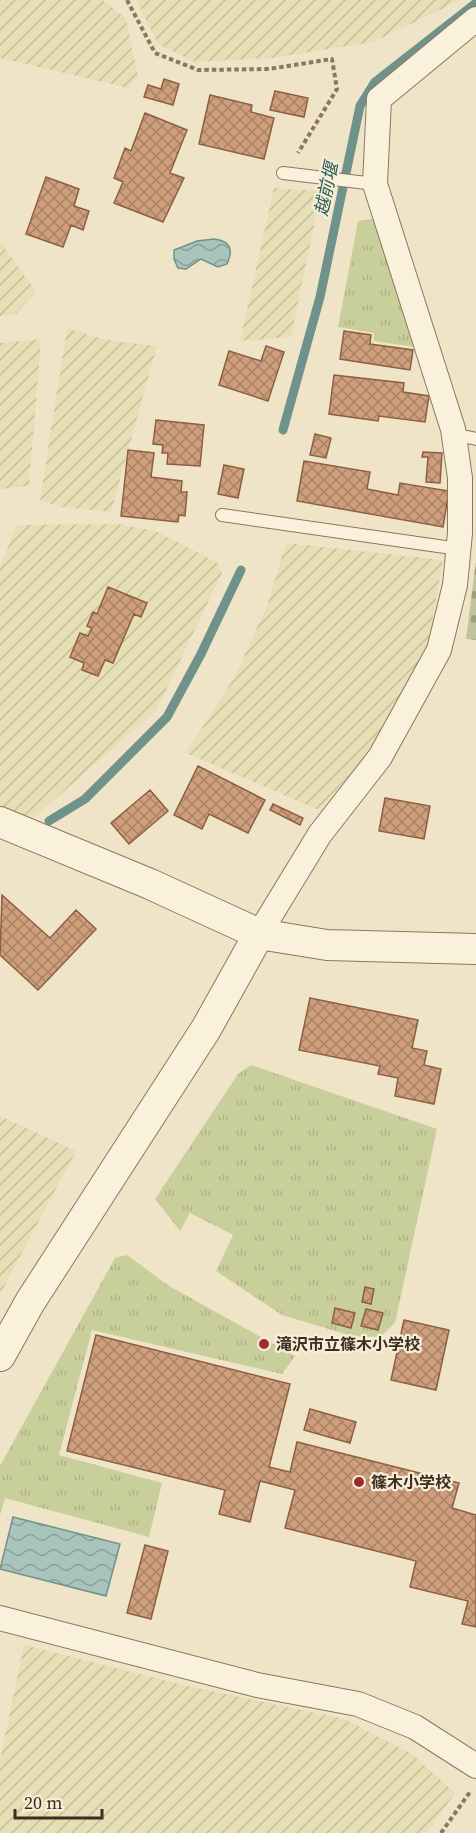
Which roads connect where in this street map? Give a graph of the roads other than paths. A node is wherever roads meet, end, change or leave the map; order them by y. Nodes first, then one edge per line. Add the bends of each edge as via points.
1 (476, 19) edge
2 (283, 173) road end
3 (366, 183) junction
4 (465, 437) edge
5 (222, 515) dead end
6 (459, 549) junction
7 (0, 822) edge
8 (259, 934) junction
9 (476, 949) edge
10 (0, 1356) edge
11 (0, 1618) edge
12 (476, 1766) edge

1 - 3 street via 379,99
2 - 3 lane
3 - 4 street
4 - 6 street
5 - 6 lane
6 - 8 street via 455,585 439,650 380,757 320,834
7 - 8 street
8 - 9 street via 327,945
8 - 10 street via 206,1029 13,1322
11 - 12 street via 257,1685 358,1704 415,1727

